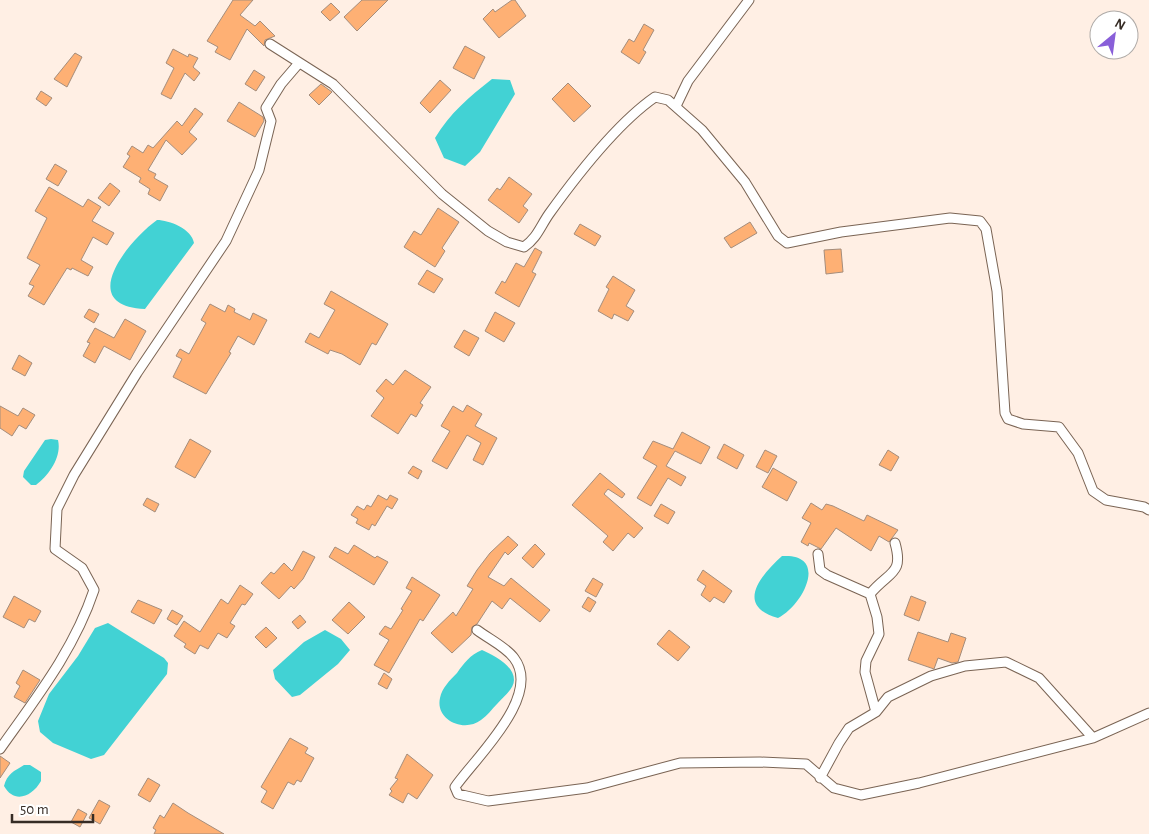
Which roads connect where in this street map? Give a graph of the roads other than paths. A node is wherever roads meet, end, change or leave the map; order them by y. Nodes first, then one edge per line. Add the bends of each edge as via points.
1 (749, 0) edge
2 (270, 44) dead end
3 (299, 63) junction
4 (676, 106) junction
5 (1149, 510) edge
6 (894, 543) dead end
7 (818, 554) dead end
8 (870, 594) junction
9 (477, 630) dead end
10 (876, 712) junction
11 (1149, 713) edge
12 (1093, 738) junction
13 (0, 749) edge
14 (820, 778) junction

1 - 4 street via 688,81
2 - 3 street
3 - 4 street via 333,84 442,194 488,231 524,247 534,240 548,215 621,124 655,97
3 - 13 street via 266,108 271,121 259,170 226,240 137,373 74,475 57,509 55,549 82,568 94,590 85,616 60,665
4 - 5 street via 702,130 745,182 778,236 787,243 841,232 950,218 980,221 986,229 997,291 1008,419 1023,424 1059,427 1078,453 1093,491 1106,500
6 - 8 street via 900,560 896,569
7 - 8 street via 820,570
8 - 10 street via 879,634 866,661 865,672
9 - 14 street via 514,658 521,671 521,688 518,701 486,749 455,787 458,794 488,801 587,788 680,763 806,764
10 - 12 street via 888,697 931,676 965,666 1006,662 1039,678
10 - 14 street via 849,728
11 - 12 street
12 - 14 street via 861,795 834,788

